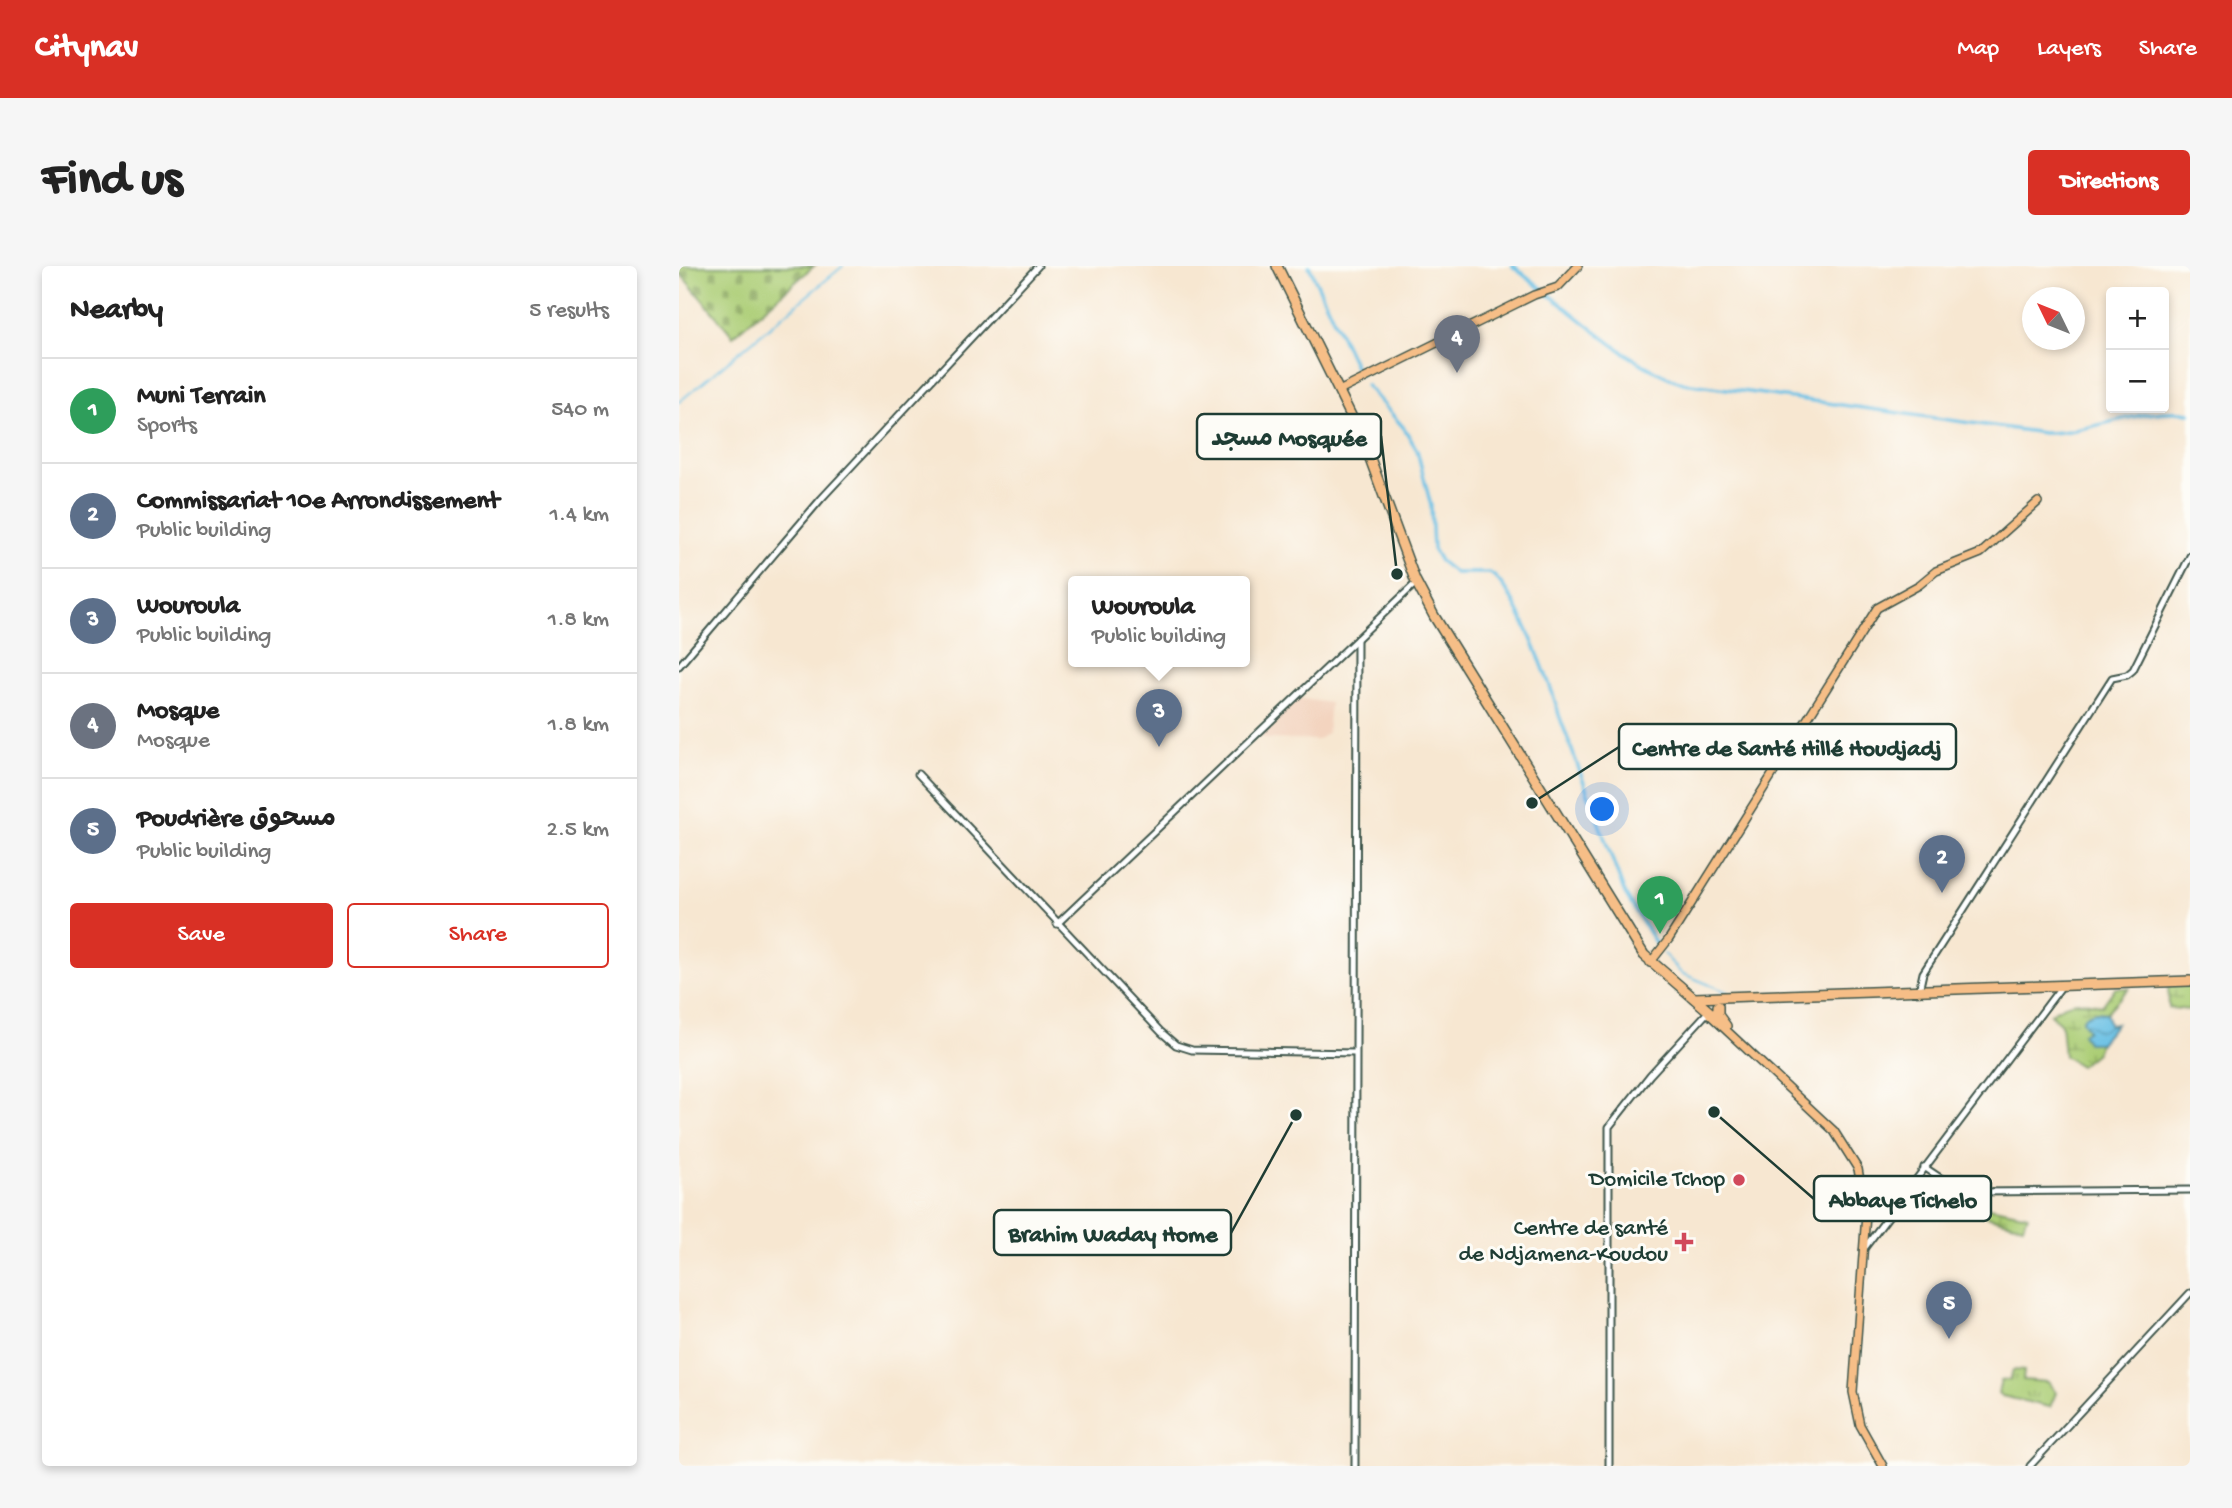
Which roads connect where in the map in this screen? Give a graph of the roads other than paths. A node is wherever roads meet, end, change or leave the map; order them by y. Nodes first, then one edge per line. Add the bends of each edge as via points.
1 (1038, 266) edge
2 (1277, 266) edge
3 (1578, 266) edge
4 (1339, 391) junction
5 (2038, 502) dead end
6 (2190, 556) edge
7 (1416, 583) junction
8 (1357, 639) junction
9 (679, 666) edge
10 (918, 774) dead end
11 (1058, 924) junction
12 (1650, 962) junction
13 (2190, 981) edge
14 (1673, 983) junction
15 (2062, 984) junction
16 (1919, 990) junction
17 (1689, 996) junction
18 (1714, 1009) junction
19 (1726, 1026) joint
20 (1355, 1053) junction
21 (1765, 1065) junction
22 (1925, 1167) junction
23 (2190, 1189) edge
24 (1863, 1248) junction
25 (2190, 1293) edge
26 (1355, 1466) edge
27 (1609, 1466) edge
28 (1883, 1466) edge
29 (2030, 1466) edge

1 - 9 street via 821,499
2 - 4 highway
3 - 4 main road via 1558,287
4 - 7 highway via 1364,442
5 - 12 main road via 1975,557 1936,571 1877,608 1669,939
6 - 16 street via 2133,670 2112,678 2079,725 1923,973
7 - 8 street
7 - 12 highway
8 - 11 street
8 - 20 street
10 - 11 street
11 - 20 street via 1161,1032 1186,1049
12 - 14 highway
13 - 15 highway
14 - 17 highway
14 - 18 highway
15 - 16 highway
15 - 22 street
16 - 18 highway
17 - 18 highway
17 - 18 highway
18 - 19 highway
18 - 21 main road
18 - 27 street via 1656,1068 1609,1127
19 - 21 main road
20 - 26 street
21 - 24 main road via 1834,1131 1850,1153 1865,1196
22 - 23 street via 1951,1185 1975,1192
22 - 24 street
24 - 28 main road via 1853,1392 1860,1425
25 - 29 street

